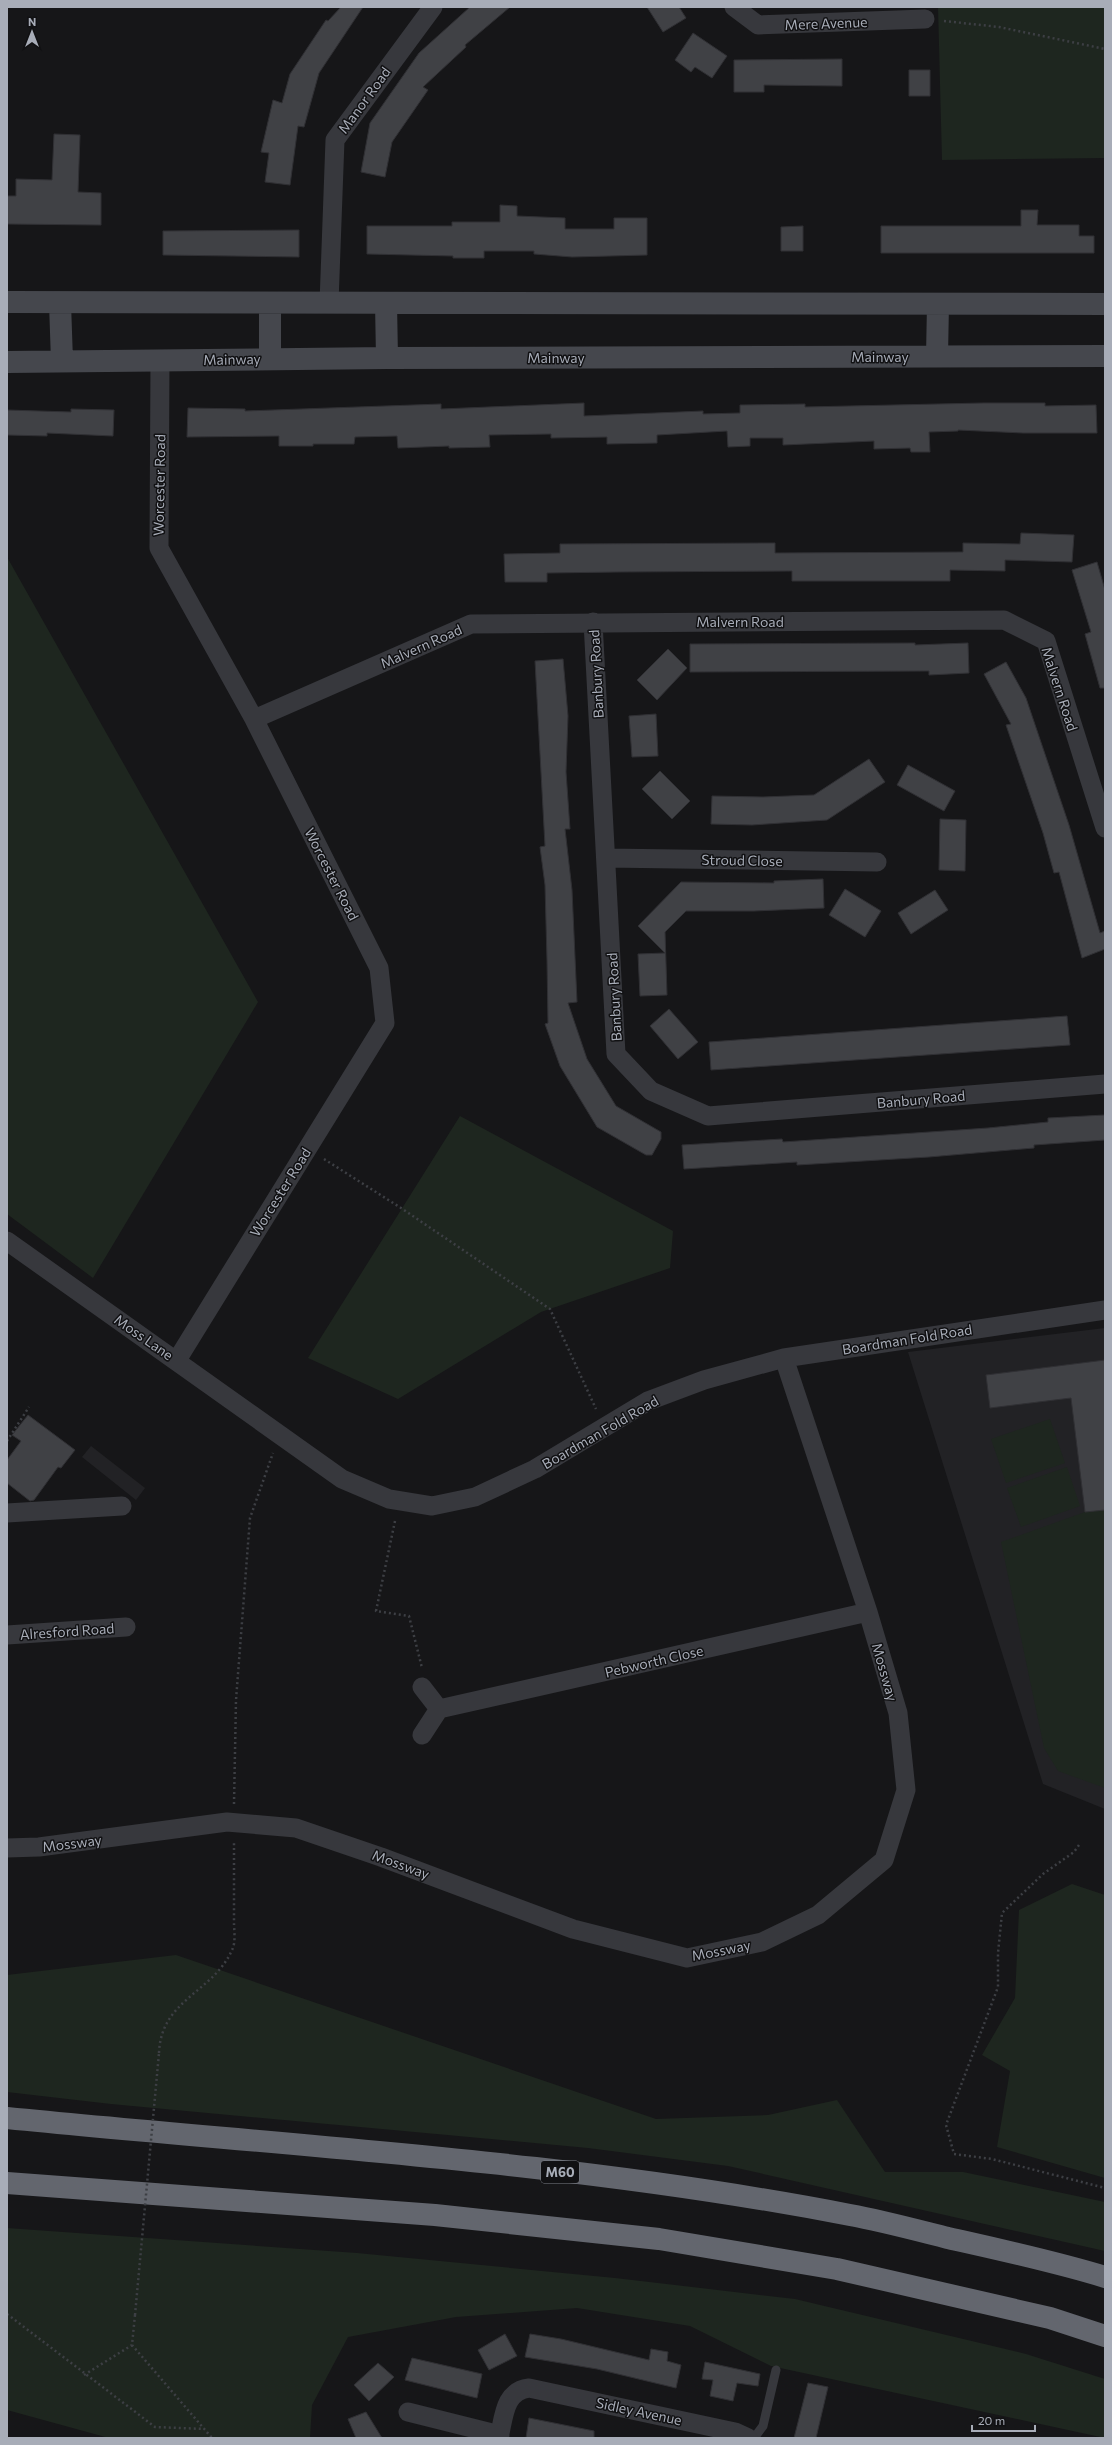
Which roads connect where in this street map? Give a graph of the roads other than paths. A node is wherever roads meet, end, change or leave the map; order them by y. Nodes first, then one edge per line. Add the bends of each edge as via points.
1 (433, 7) edge
2 (734, 7) edge
3 (925, 20) road end
4 (7, 302) edge
5 (60, 302) junction
6 (270, 303) junction
7 (329, 303) junction
8 (386, 303) junction
9 (938, 304) junction
10 (1105, 304) edge
11 (937, 356) junction
12 (1105, 356) edge
13 (270, 358) junction
14 (387, 358) junction
15 (160, 360) junction
16 (62, 361) junction
17 (7, 362) edge
18 (593, 622) junction
19 (254, 719) junction
20 (1105, 828) edge
21 (607, 858) junction
22 (877, 862) dead end
23 (1105, 1084) edge
24 (7, 1242) edge
25 (1105, 1310) edge
26 (784, 1358) junction
27 (177, 1360) junction
28 (280, 1434) joint
29 (122, 1506) dead end
30 (7, 1512) edge
31 (868, 1612) junction
32 (126, 1627) dead end
33 (7, 1635) edge
34 (422, 1687) road end
35 (439, 1709) junction
36 (422, 1735) dead end
37 (7, 1848) edge
38 (7, 2118) edge
39 (7, 2183) edge
40 (1105, 2277) edge
41 (1105, 2336) edge
42 (776, 2370) dead end
43 (408, 2412) dead end
44 (499, 2437) edge
45 (748, 2438) edge
46 (754, 2438) edge

1 - 7 street, Manor Road via 335,140
2 - 3 street, Mere Avenue via 758,26
4 - 5 street
5 - 6 street
5 - 16 street
6 - 7 street
6 - 13 street
7 - 8 street
8 - 9 street
8 - 14 street
9 - 10 street
9 - 11 street
11 - 12 street, Mainway
11 - 14 street, Mainway
13 - 14 street, Mainway
13 - 15 street, Mainway
15 - 16 street, Mainway
15 - 19 street, Worcester Road via 159,548
16 - 17 street, Mainway
18 - 19 street, Malvern Road via 471,624
18 - 20 street, Malvern Road via 1004,620 1046,641
18 - 21 street, Banbury Road
19 - 27 street, Worcester Road via 379,968 385,1023
21 - 22 street, Stroud Close
21 - 23 street, Banbury Road via 616,1054 650,1091 708,1116
24 - 27 street, Moss Lane
25 - 26 street, Boardman Fold Road
26 - 28 street, Boardman Fold Road via 690,1385 648,1401 535,1469 475,1497 432,1506 389,1499 342,1479
26 - 31 street, Mossway
27 - 28 street, Moss Lane
29 - 30 street
31 - 35 street, Pebworth Close
31 - 37 street, Mossway via 898,1714 906,1790 884,1860 818,1915 762,1942 687,1958 573,1929 296,1828 234,1823 39,1847
32 - 33 street, Alresford Road
34 - 35 street
35 - 36 street
38 - 40 highway, M60 via 220,2139 446,2157 679,2186 851,2215 1063,2264
39 - 41 highway via 435,2214 659,2240 837,2269 1050,2318
42 - 46 lane via 763,2426
43 - 44 street
44 - 45 street, Sidley Avenue via 510,2397 521,2389 529,2388 735,2432

